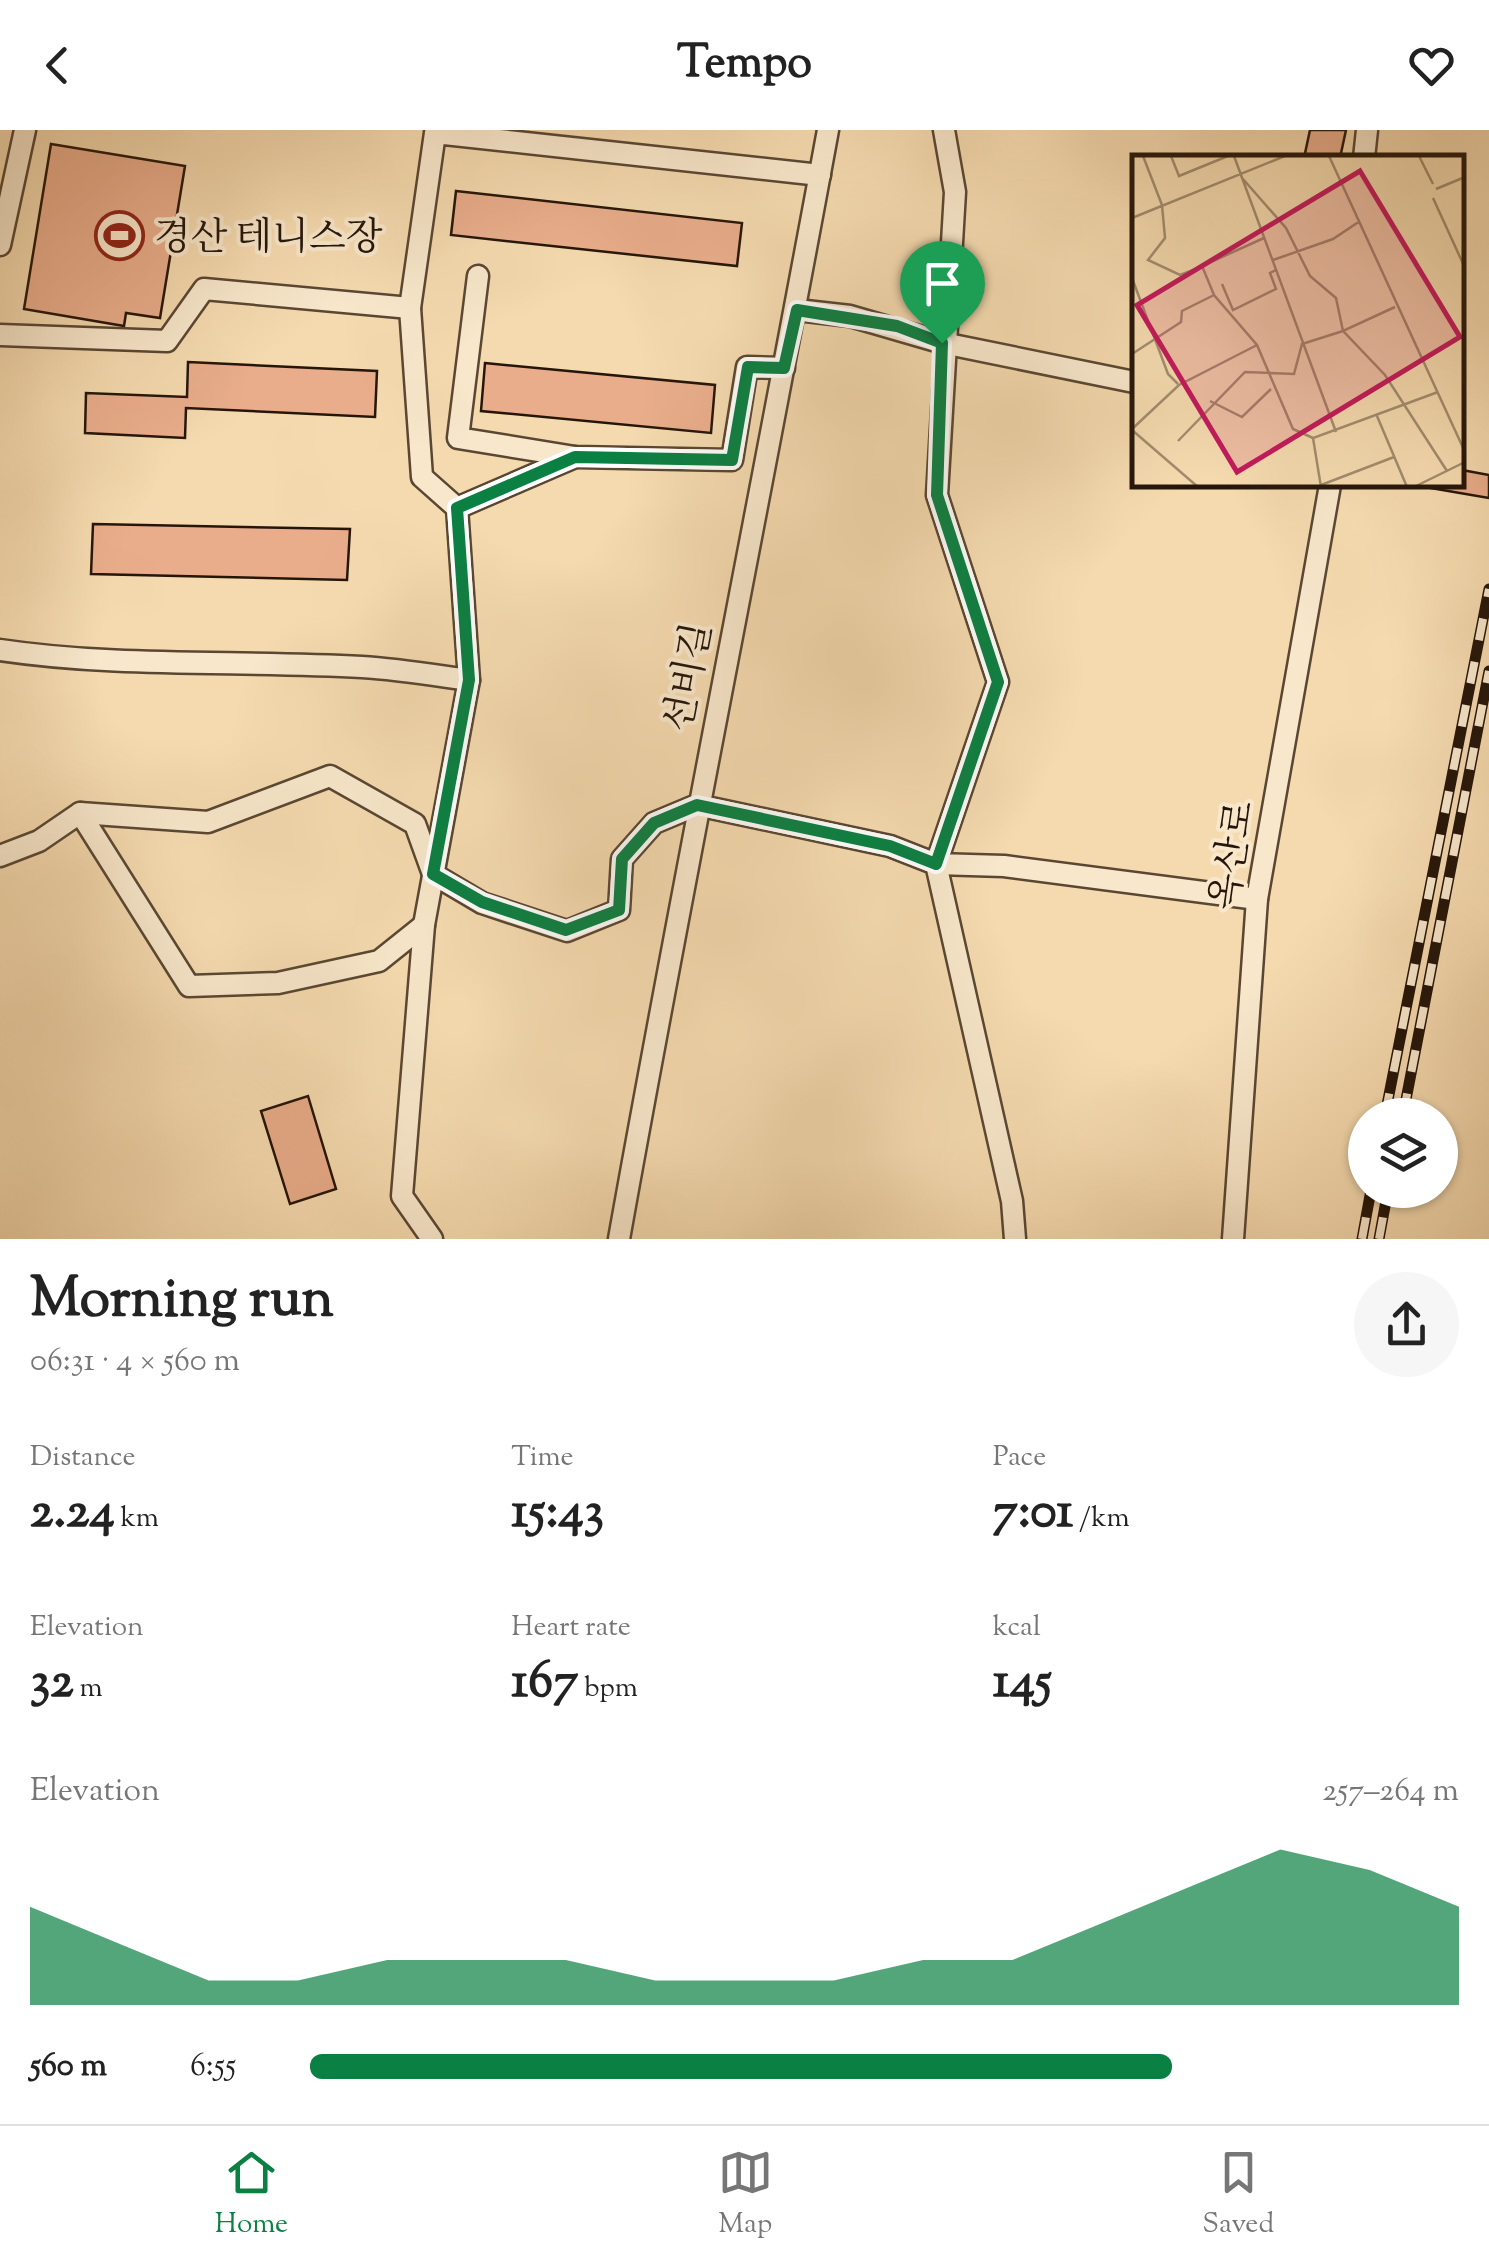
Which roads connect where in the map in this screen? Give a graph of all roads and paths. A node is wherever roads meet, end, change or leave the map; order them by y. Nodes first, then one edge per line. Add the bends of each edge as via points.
1 (25, 130) edge
2 (828, 130) edge
3 (944, 130) edge
4 (1367, 130) edge
5 (428, 131) edge
6 (1364, 155) edge
7 (820, 175) junction
8 (0, 246) edge
9 (478, 276) dead end
10 (410, 308) junction
11 (797, 310) junction
12 (0, 335) edge
13 (942, 343) junction
14 (784, 368) junction
15 (1132, 382) edge
16 (575, 457) junction
17 (1329, 488) edge
18 (457, 508) junction
19 (0, 650) edge
20 (469, 680) junction
21 (697, 805) junction
22 (80, 813) junction
23 (0, 856) edge
24 (936, 864) junction
25 (433, 874) junction
26 (1257, 899) junction
27 (424, 925) junction
28 (432, 1239) edge
29 (619, 1239) edge
30 (1015, 1239) edge
31 (1234, 1239) edge

1 - 8 street
2 - 7 street, 선비길
3 - 13 street via 955,192
4 - 6 street
5 - 7 street
5 - 10 street
7 - 11 street, 선비길
9 - 16 street via 458,438
10 - 12 street via 204,289 167,341
10 - 18 street via 422,477
11 - 13 street via 897,326
11 - 14 street, 선비길
13 - 15 street
13 - 24 street via 937,495 998,682
14 - 16 street via 748,367 732,460
14 - 21 street, 선비길
16 - 18 street
17 - 26 street, 옥산로
18 - 20 street
19 - 20 street via 166,665 362,668
20 - 25 street
21 - 24 street via 890,846
21 - 25 street via 654,823 622,859 619,910 566,930 482,902
21 - 29 street, 선비길
22 - 23 street via 40,841
22 - 25 street via 208,822 330,776 415,824
22 - 27 street via 189,986 278,983 379,961
24 - 26 street via 1004,866
24 - 30 street
25 - 27 street
26 - 31 street, 옥산로
27 - 28 street via 402,1196

